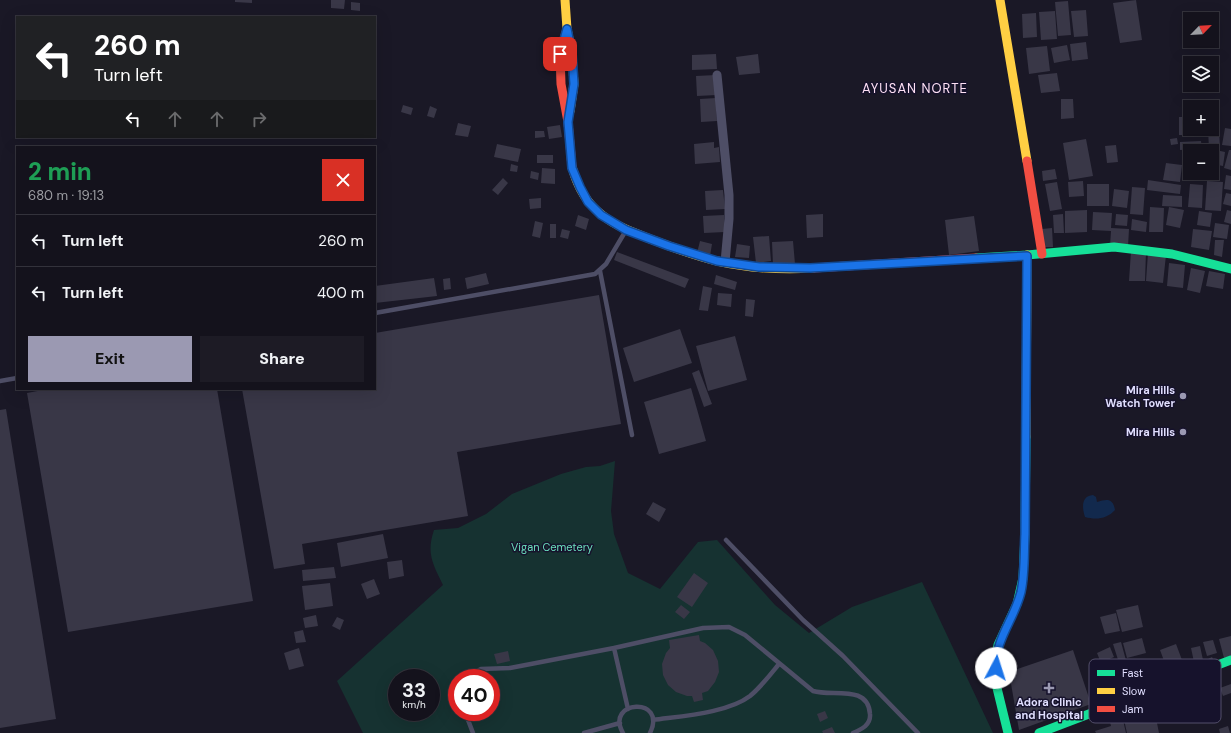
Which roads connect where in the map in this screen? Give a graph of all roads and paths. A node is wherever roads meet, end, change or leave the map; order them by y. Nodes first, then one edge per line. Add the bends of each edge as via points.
1 (565, 0) edge
2 (1000, 0) edge
3 (567, 29) junction
4 (717, 75) dead end
5 (568, 122) junction
6 (626, 230) junction
7 (1042, 254) junction
8 (1027, 256) junction
9 (725, 262) junction
10 (1231, 269) edge
11 (600, 270) junction
12 (376, 314) edge
13 (16, 378) edge
14 (0, 381) edge
15 (632, 435) dead end
16 (726, 540) dead end
17 (614, 648) junction
18 (1231, 660) edge
19 (779, 664) junction
20 (1221, 664) edge
21 (481, 669) edge
22 (628, 708) junction
23 (1089, 718) edge
24 (653, 720) junction
25 (468, 721) edge
26 (620, 722) junction
27 (1061, 730) edge
28 (473, 733) edge
29 (584, 733) edge
30 (624, 733) edge
31 (650, 733) edge
32 (853, 733) edge
33 (918, 733) edge
34 (1008, 733) edge
35 (1039, 733) edge

1 - 3 street
2 - 7 street
3 - 5 street via 574,84
3 - 5 street via 560,54 561,84
4 - 9 street via 729,195
5 - 6 street via 572,168 588,202 601,215
6 - 9 street
6 - 11 lane
7 - 8 street
7 - 10 street via 1114,247 1172,254
8 - 9 street via 810,268 759,267
8 - 34 street via 1023,580 1016,606 998,643 995,659 996,677
11 - 12 lane via 595,274
11 - 15 lane
13 - 14 lane
16 - 33 lane
17 - 19 lane via 703,628 729,627 745,635
17 - 21 lane via 510,668
17 - 22 lane
18 - 20 street
19 - 24 lane via 750,696 739,703 723,709
19 - 32 lane via 812,691 862,697 868,705 869,723
22 - 24 lane via 642,707 648,710
22 - 26 lane
23 - 27 street
24 - 31 lane via 654,726
25 - 28 lane
26 - 29 lane
26 - 30 lane
27 - 35 street

